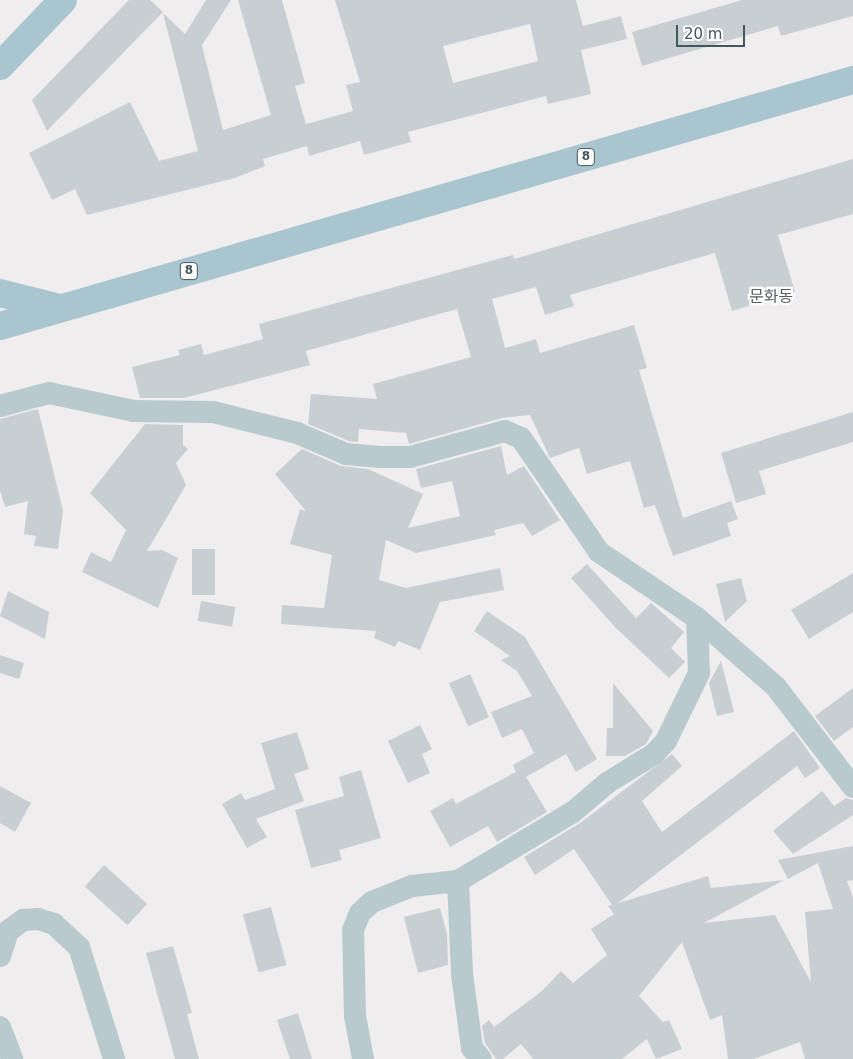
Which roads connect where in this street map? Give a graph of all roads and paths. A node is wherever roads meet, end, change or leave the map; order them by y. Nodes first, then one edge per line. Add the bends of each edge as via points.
1 (63, 0) edge
2 (0, 66) edge
3 (853, 80) edge
4 (0, 292) edge
5 (60, 308) junction
6 (0, 312) edge
7 (0, 326) edge
8 (0, 406) edge
9 (697, 618) junction
10 (853, 787) edge
11 (458, 881) junction
12 (0, 956) edge
13 (0, 1026) edge
14 (12, 1059) edge
15 (114, 1059) edge
16 (363, 1059) edge
17 (481, 1059) edge

1 - 2 main road
3 - 5 main road, 8
4 - 5 main road
5 - 6 main road, 8
5 - 7 main road, 8
8 - 9 street via 49,393 134,411 213,412 297,433 346,454 380,457 410,457 505,432 522,438 599,552
9 - 10 street via 776,687
9 - 11 street via 699,673 666,741 654,754 607,782 573,812
11 - 16 street via 404,889 372,902 360,913 353,930 355,1016
11 - 17 street via 462,974 472,1048
12 - 15 street via 8,931 23,920 38,918 54,924 79,947
13 - 14 street

